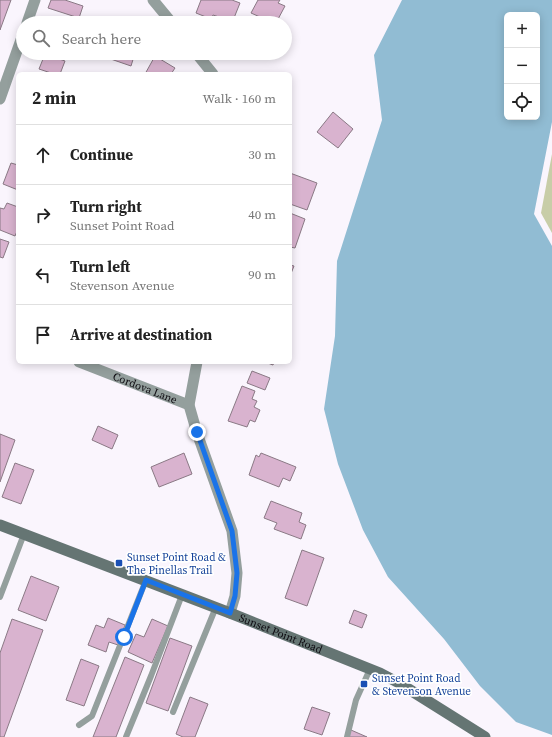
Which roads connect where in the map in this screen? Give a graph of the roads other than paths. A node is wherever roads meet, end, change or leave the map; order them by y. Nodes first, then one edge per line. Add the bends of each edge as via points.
1 (35, 0) edge
2 (153, 0) edge
3 (29, 16) edge
4 (166, 16) edge
5 (16, 54) edge
6 (202, 60) edge
7 (211, 72) edge
8 (0, 99) edge
9 (83, 364) edge
10 (196, 364) edge
11 (189, 405) junction
12 (0, 525) edge
13 (24, 534) junction
14 (146, 580) junction
15 (182, 595) junction
16 (0, 597) edge
17 (216, 607) junction
18 (230, 613) junction
19 (370, 669) junction
20 (173, 712) dead end
21 (79, 725) dead end
22 (126, 737) edge
23 (347, 737) edge
24 (484, 737) edge

1 - 3 street
2 - 4 street
5 - 8 street
6 - 7 street
9 - 11 street, Cordova Lane
10 - 11 street
11 - 18 street via 232,531 237,573
12 - 13 main road, Sunset Point Road
13 - 14 main road, Sunset Point Road
13 - 16 lane
14 - 15 main road, Sunset Point Road
14 - 21 lane via 92,716
15 - 17 main road, Sunset Point Road
15 - 22 lane
17 - 18 main road, Sunset Point Road
17 - 20 lane
18 - 19 main road, Sunset Point Road
19 - 23 lane via 356,700
19 - 24 main road, Sunset Point Road via 399,683

